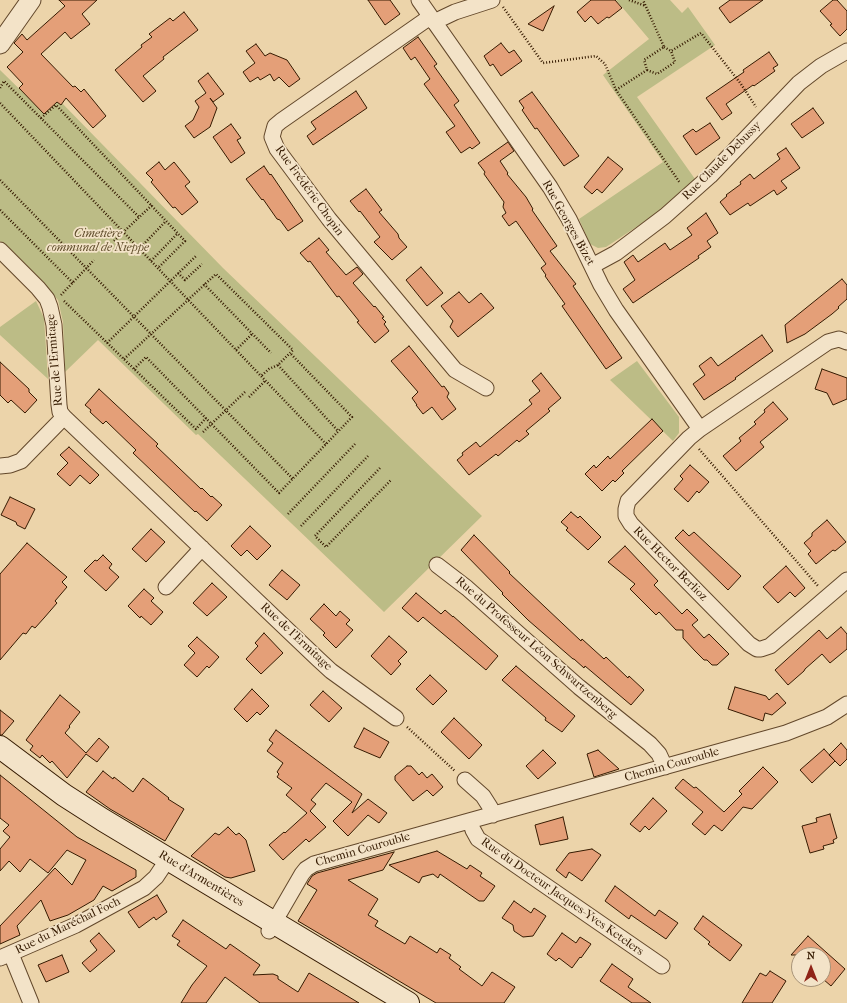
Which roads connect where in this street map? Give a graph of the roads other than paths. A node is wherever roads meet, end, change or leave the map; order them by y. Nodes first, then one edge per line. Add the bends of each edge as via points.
1 (30, 0) edge
2 (419, 0) edge
3 (497, 2) edge
4 (432, 20) junction
5 (0, 44) edge
6 (847, 51) edge
7 (0, 250) edge
8 (592, 266) junction
9 (847, 342) edge
10 (486, 388) dead end
11 (64, 417) junction
12 (695, 434) junction
13 (0, 466) edge
14 (202, 548) junction
15 (437, 565) dead end
16 (847, 580) edge
17 (166, 587) dead end
18 (847, 704) edge
19 (396, 718) road end
20 (0, 748) edge
21 (0, 762) edge
22 (665, 767) junction
23 (465, 780) road end
24 (493, 815) junction
25 (470, 821) junction
26 (165, 864) junction
27 (271, 928) junction
28 (5, 956) edge
29 (662, 966) dead end
30 (31, 1003) edge
31 (388, 1003) edge
32 (408, 1003) edge

1 - 5 street
2 - 4 street, Rue Georges Bizet
3 - 4 street
4 - 8 street, Rue Georges Bizet via 550,187
4 - 10 street, Rue Frédéric Chopin via 281,120 275,126 272,136 277,149 329,219 455,370
6 - 8 street, Rue Claude Debussy via 821,66 791,90 720,166 657,223
7 - 11 street, Rue de l'Ermitage via 47,299 54,325 59,406
8 - 12 street, Rue Georges Bizet via 608,298
9 - 12 street, Rue Hector Berlioz via 839,339 828,342
11 - 13 street, Rue de l'Ermitage via 21,461
11 - 14 street, Rue de l'Ermitage
12 - 16 street, Rue Hector Berlioz via 628,501 626,513 630,524 752,647 761,649 770,646
14 - 17 street
14 - 19 street, Rue de l'Ermitage via 326,666
15 - 22 street, Rue du Professeur Léon Schwartzenberg via 467,588 579,687 650,744 659,754
18 - 22 street, Chemin Courouble via 827,717 795,730
20 - 26 main road, Rue d'Armentières
21 - 26 main road, Rue d'Armentières via 91,826
22 - 24 street, Chemin Courouble
23 - 24 street via 483,796
24 - 25 street, Chemin Courouble
25 - 27 street, Chemin Courouble via 310,866 302,874
25 - 29 street, Rue du Docteur Jacques-Yves Ketelers via 478,839
26 - 27 main road, Rue d'Armentières
26 - 28 street, Rue du Maréchal Foch via 144,888 76,925
27 - 31 main road, Rue d'Armentières
27 - 32 main road, Rue d'Armentières
28 - 30 street

